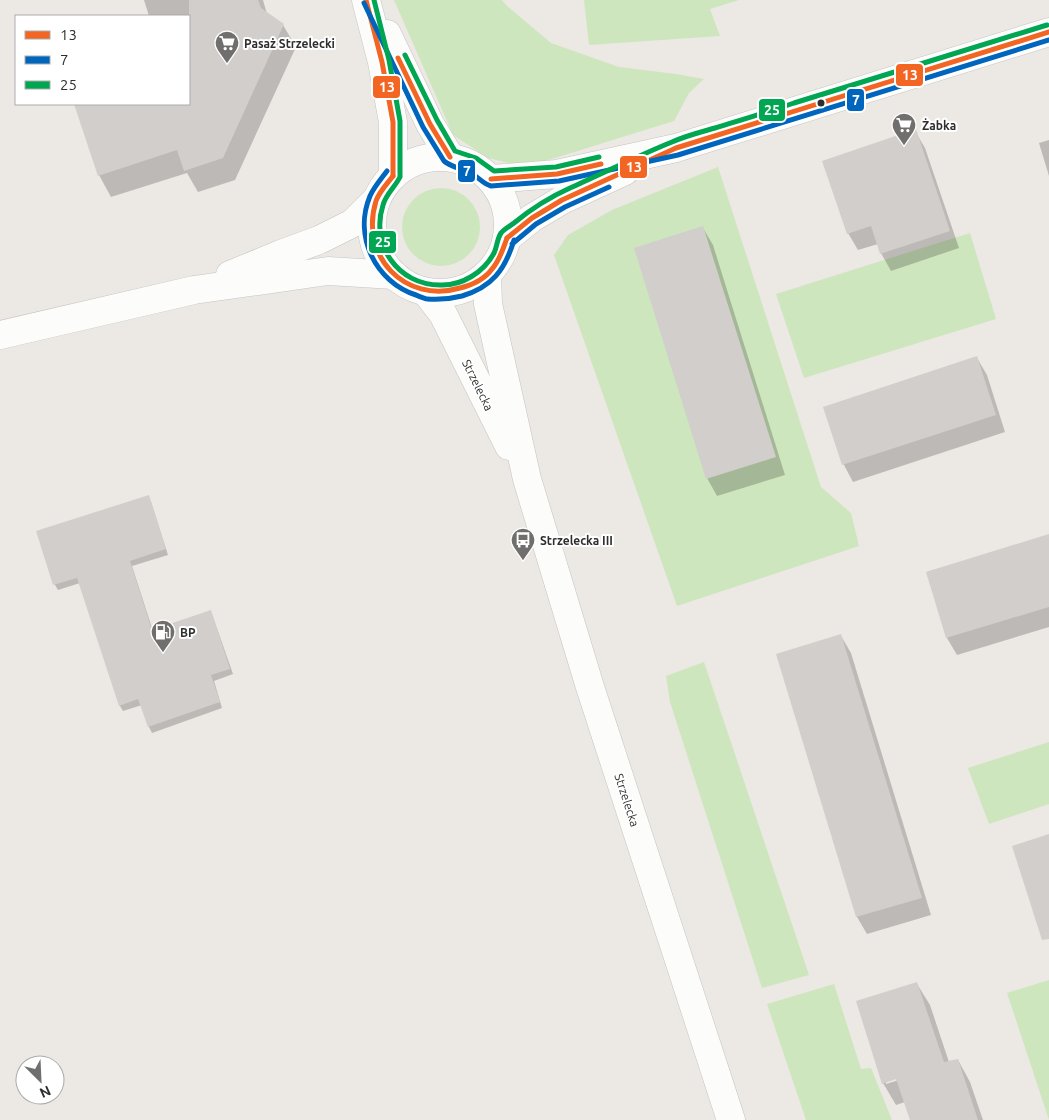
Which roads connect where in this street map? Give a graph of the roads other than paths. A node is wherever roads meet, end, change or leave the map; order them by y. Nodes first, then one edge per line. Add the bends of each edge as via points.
1 (366, 0) edge
2 (371, 0) edge
3 (1049, 32) edge
4 (676, 148) junction
5 (450, 157) junction
6 (393, 176) junction
7 (490, 179) junction
8 (376, 200) junction
9 (507, 238) junction
10 (487, 274) junction
11 (394, 275) junction
12 (194, 290) junction
13 (426, 292) junction
14 (0, 335) edge
15 (527, 479) junction
16 (731, 1120) edge

1 - 6 street via 393,122
2 - 5 street via 430,124
3 - 4 street
4 - 7 street via 557,174
4 - 9 street via 562,200
5 - 6 street via 420,160
5 - 7 street via 479,168
6 - 8 street
7 - 9 street via 502,196 508,216
8 - 11 street via 372,233 383,263
8 - 12 street via 353,223 319,240
9 - 10 street via 500,257
10 - 13 street via 459,291
10 - 15 street, Strzelecka via 488,304
11 - 12 street via 328,271
11 - 13 street via 409,286
12 - 14 street
13 - 15 street, Strzelecka via 442,314
15 - 16 street, Strzelecka via 590,687

